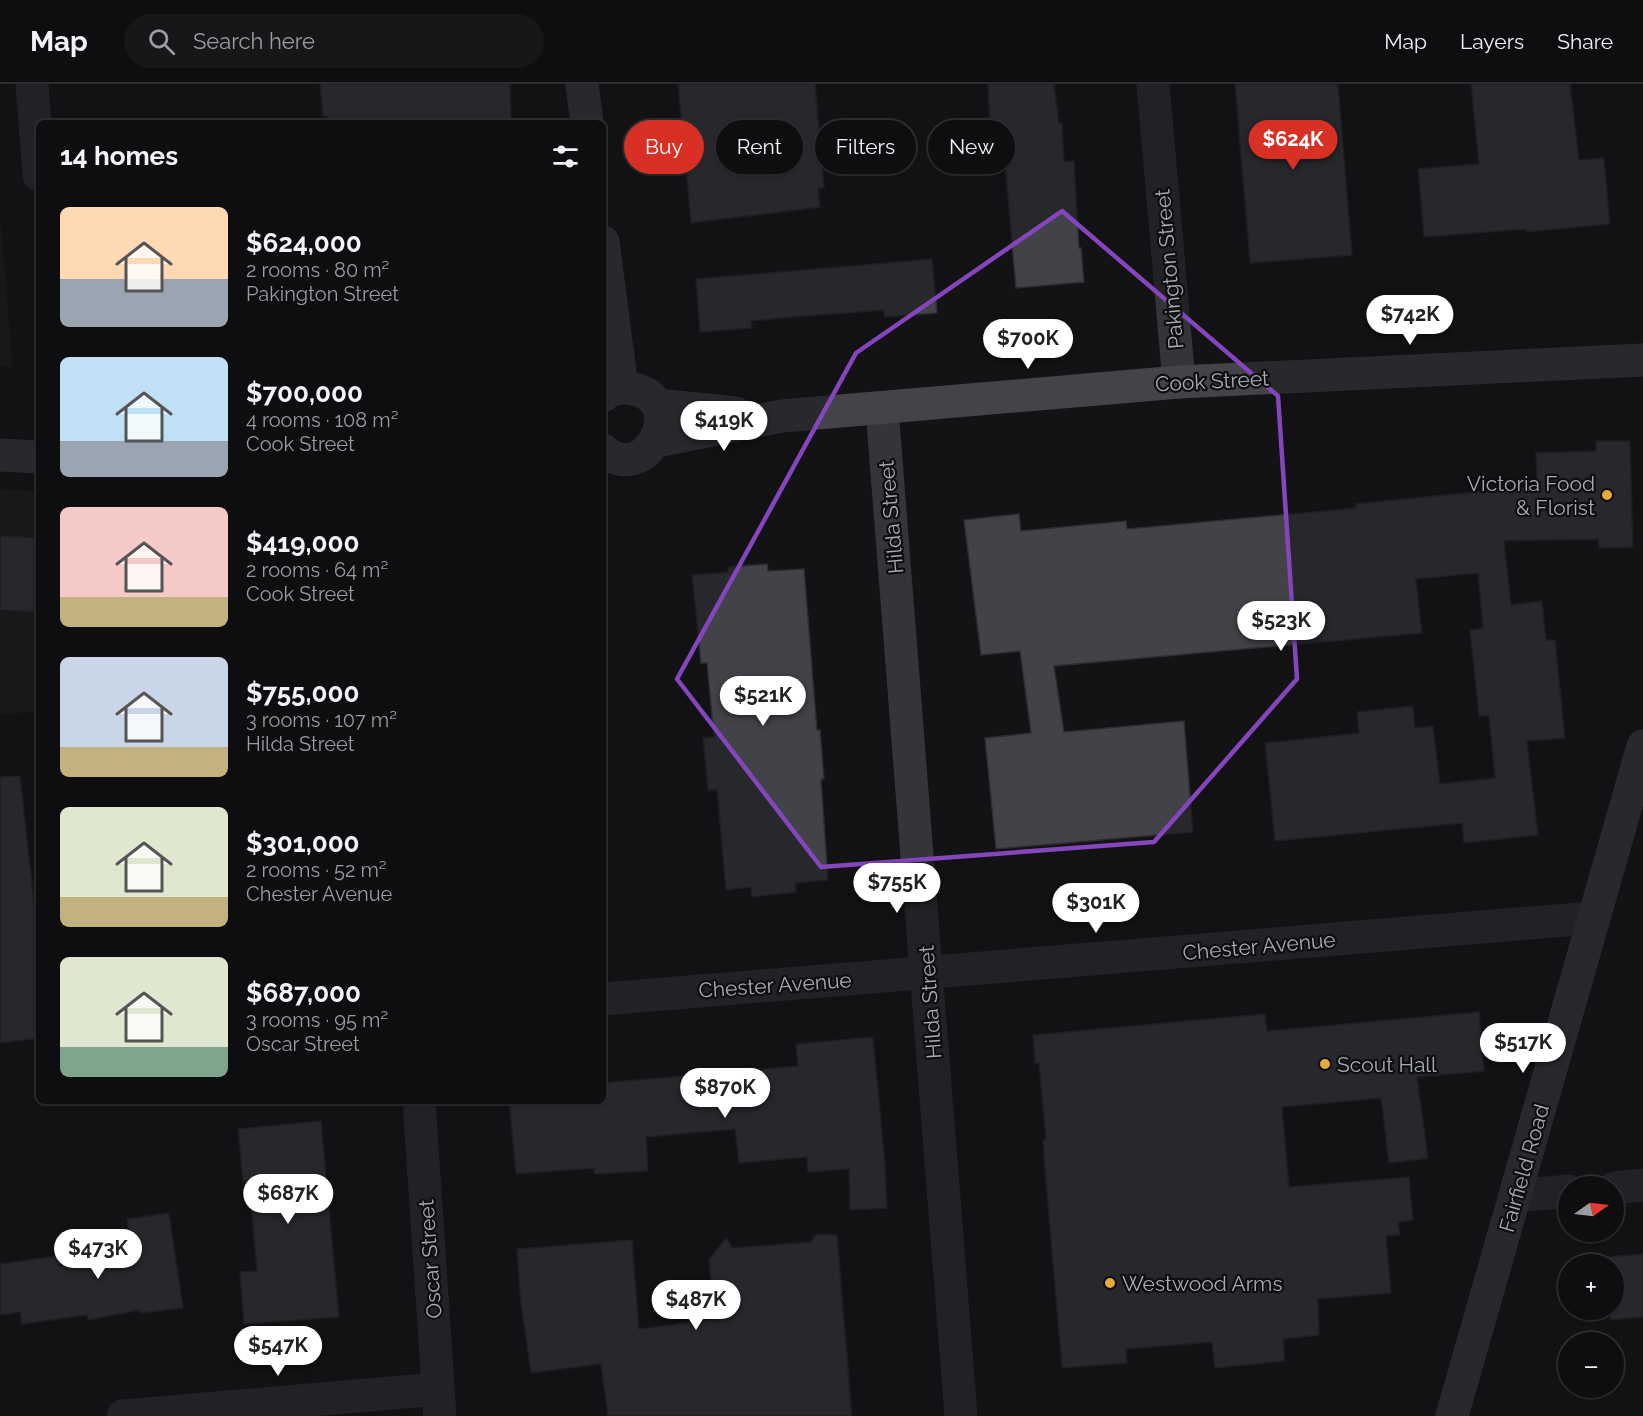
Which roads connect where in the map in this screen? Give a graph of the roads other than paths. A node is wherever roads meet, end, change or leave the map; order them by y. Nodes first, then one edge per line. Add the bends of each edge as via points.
1 (32, 84) edge
2 (582, 84) edge
3 (1153, 84) edge
4 (587, 120) edge
5 (36, 136) edge
6 (606, 287) edge
7 (1643, 360) edge
8 (1179, 382) junction
9 (613, 391) edge
10 (657, 405) junction
11 (882, 408) junction
12 (782, 416) junction
13 (657, 441) junction
14 (606, 452) edge
15 (0, 455) edge
16 (36, 457) edge
17 (1643, 746) edge
18 (1592, 918) junction
19 (928, 974) junction
20 (606, 999) edge
21 (419, 1104) edge
22 (1643, 1185) edge
23 (1624, 1187) edge
24 (1558, 1192) edge
25 (1516, 1196) junction
26 (439, 1403) edge
27 (123, 1416) edge
28 (961, 1416) edge
29 (1452, 1416) edge

1 - 5 street
2 - 4 main road
3 - 8 street, Pakington Street
6 - 9 main road
7 - 8 main road, Cook Street
8 - 11 main road, Cook Street
9 - 10 main road via 643,391
10 - 12 main road, Cook Street
10 - 13 main road via 662,423
11 - 12 main road, Cook Street
11 - 19 street, Hilda Street
12 - 13 main road, Cook Street
13 - 14 main road via 644,454 627,459
15 - 16 main road
17 - 18 main road, Fairfield Road
18 - 19 street, Chester Avenue
18 - 25 main road, Fairfield Road
19 - 20 street, Chester Avenue
19 - 28 street, Hilda Street
21 - 26 street, Oscar Street
22 - 23 street
24 - 25 street
25 - 29 main road, Fairfield Road
26 - 27 street

